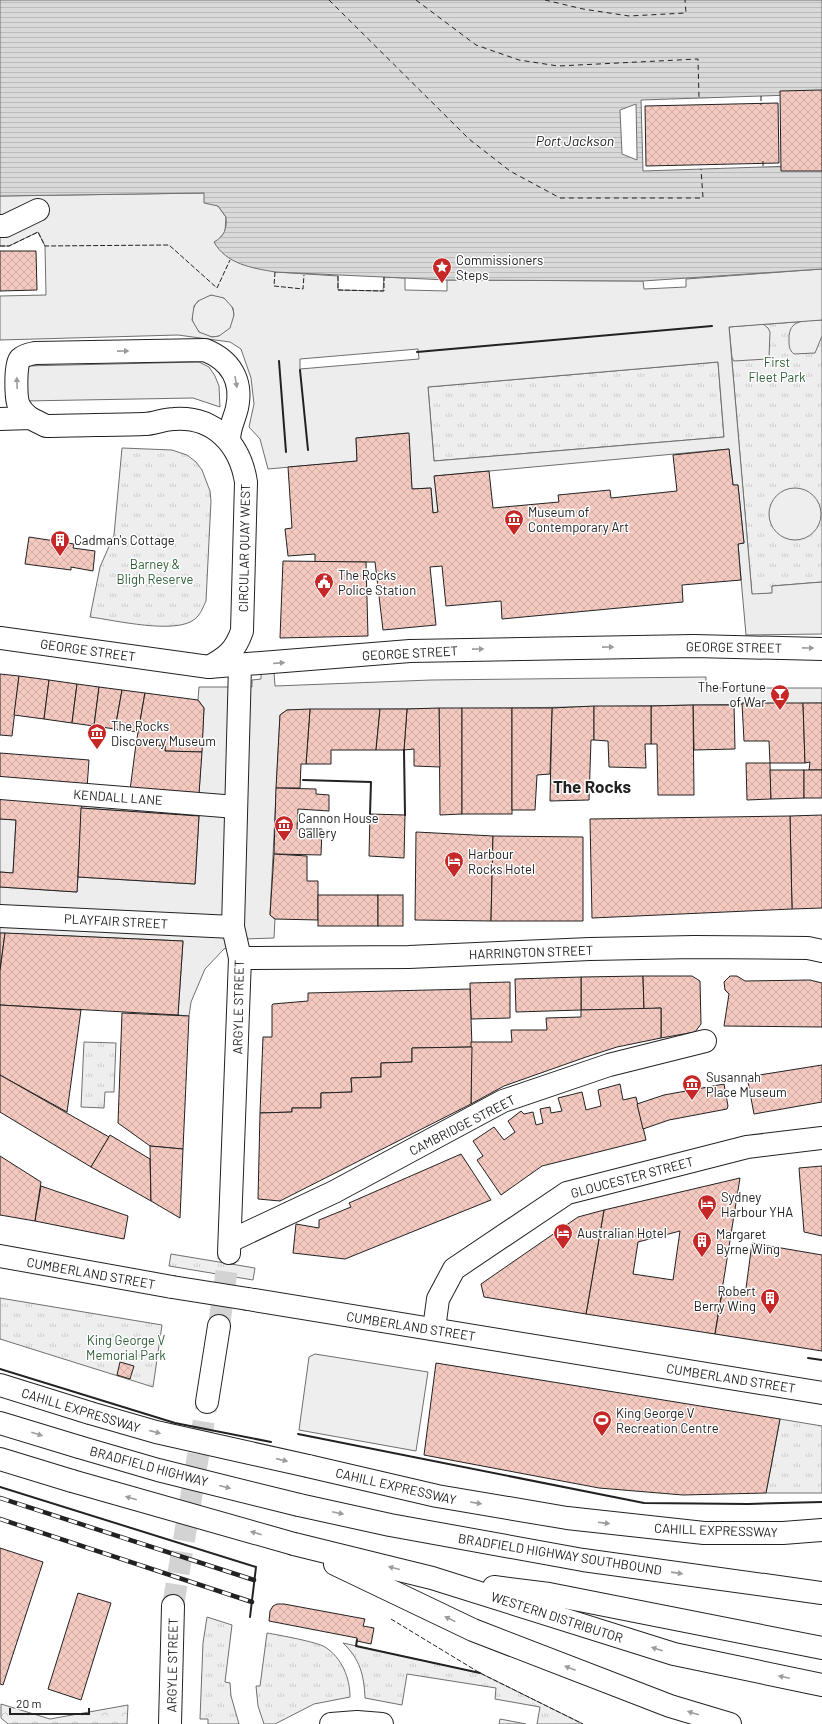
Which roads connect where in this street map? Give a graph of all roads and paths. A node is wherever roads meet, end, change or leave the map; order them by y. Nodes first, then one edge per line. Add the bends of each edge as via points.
1 (38, 210) dead end
2 (0, 226) edge
3 (30, 418) junction
4 (0, 419) edge
5 (229, 441) junction
6 (0, 638) edge
7 (822, 649) edge
8 (240, 666) junction
9 (209, 667) junction
10 (0, 788) edge
11 (236, 807) junction
12 (0, 916) edge
13 (233, 927) junction
14 (822, 951) edge
15 (240, 958) junction
16 (704, 1041) dead end
17 (822, 1138) edge
18 (230, 1247) joint
19 (0, 1256) edge
20 (219, 1326) tunnel mouth
21 (434, 1329) junction
22 (0, 1385) edge
23 (822, 1394) edge
24 (207, 1402) tunnel mouth
25 (0, 1422) edge
26 (0, 1459) edge
27 (299, 1505) joint
28 (822, 1530) edge
29 (800, 1532) junction
30 (822, 1537) edge
31 (294, 1544) junction
32 (432, 1578) junction
33 (820, 1593) edge
34 (173, 1606) tunnel mouth
35 (822, 1648) edge
36 (822, 1685) edge
37 (170, 1724) edge
38 (331, 1724) edge
39 (382, 1724) edge
40 (730, 1724) edge

1 - 2 main road
3 - 4 main road, CIRCULAR QUAY WEST
3 - 5 main road, CIRCULAR QUAY WEST via 46,426 152,424 173,419 196,419 215,429
3 -> 5 main road via 19,404 17,394 17,365 19,359 26,355 205,350 225,360 235,376 238,403 230,424
5 - 9 main road, CIRCULAR QUAY WEST via 238,452 246,482 242,631 234,650
6 - 9 main road, GEORGE STREET
8 -> 7 main road, GEORGE STREET via 410,651 694,646
8 - 9 main road, GEORGE STREET
8 - 11 main road, ARGYLE STREET
10 - 11 main road, KENDALL LANE
11 - 13 main road, ARGYLE STREET
12 - 13 main road, PLAYFAIR STREET
13 - 15 main road, ARGYLE STREET
14 - 15 main road, HARRINGTON STREET via 808,948 694,947 409,957
15 - 18 main road, ARGYLE STREET
16 - 18 main road, CAMBRIDGE STREET via 610,1065 503,1101
17 - 21 main road, GLOUCESTER STREET via 747,1147 567,1193 454,1269 438,1299
19 - 21 main road, CUMBERLAND STREET, bridge via 172,1287
20 - 24 main road
21 - 23 main road, CUMBERLAND STREET
22 -> 29 main road, CAHILL EXPRESSWAY, bridge via 156,1432 437,1496 567,1518 704,1533
25 -> 27 main road, BRADFIELD HIGHWAY, bridge via 158,1470
31 -> 26 main road, bridge
27 -> 33 main road, BRADFIELD HIGHWAY SOUTHBOUND via 390,1525 583,1560
28 - 29 main road
29 - 30 main road
32 -> 31 main road, WESTERN DISTRIBUTOR
40 -> 31 main road via 670,1706 473,1630
32 - 35 main road via 549,1594
36 -> 32 main road, WESTERN DISTRIBUTOR via 674,1654
34 - 37 main road, ARGYLE STREET
38 - 39 main road

